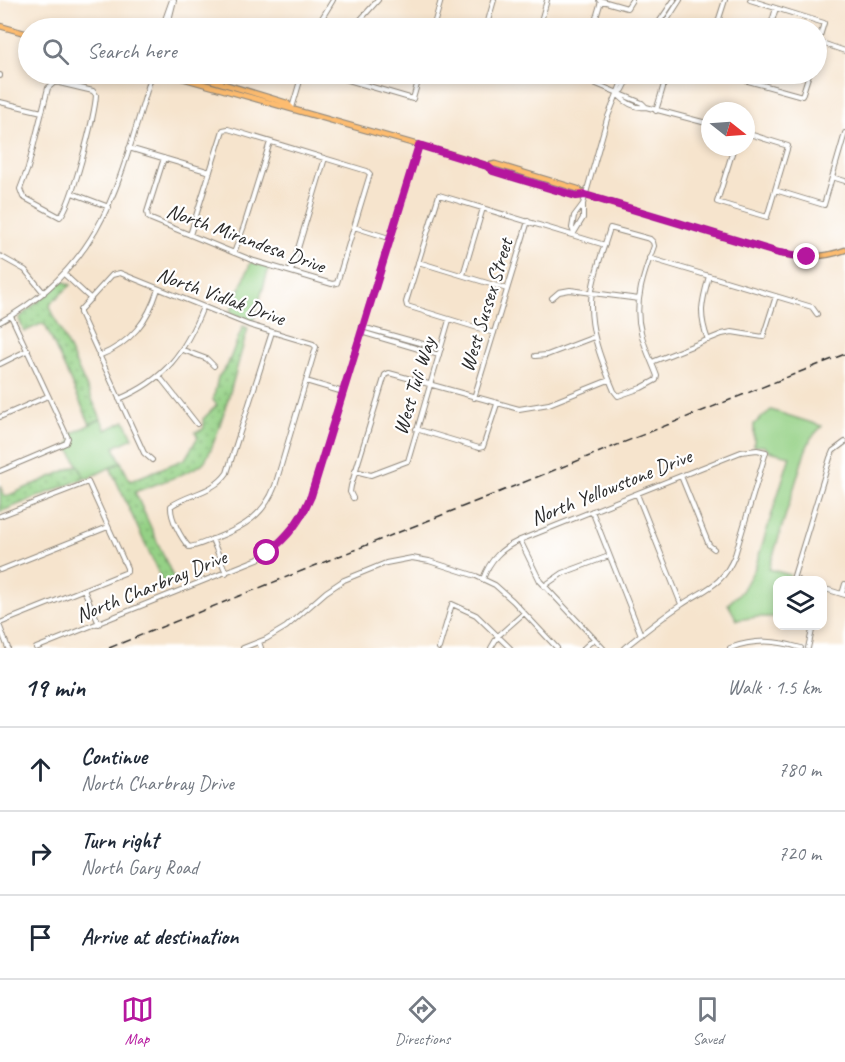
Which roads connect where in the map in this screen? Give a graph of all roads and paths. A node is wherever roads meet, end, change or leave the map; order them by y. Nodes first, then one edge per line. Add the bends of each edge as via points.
1 (173, 0) edge
2 (333, 0) edge
3 (378, 0) edge
4 (441, 0) edge
5 (495, 0) edge
6 (547, 0) edge
7 (600, 0) edge
8 (632, 0) edge
9 (674, 0) edge
10 (680, 0) edge
11 (725, 0) edge
12 (750, 0) edge
13 (776, 8) junction
14 (168, 18) edge
15 (322, 18) edge
16 (362, 18) edge
17 (436, 18) edge
18 (489, 18) edge
19 (542, 18) edge
20 (596, 18) edge
21 (662, 18) edge
22 (668, 18) edge
23 (719, 18) edge
24 (773, 18) edge
25 (809, 18) edge
26 (0, 26) edge
27 (18, 31) edge
28 (827, 45) edge
29 (845, 51) edge
30 (50, 84) edge
31 (64, 84) edge
32 (149, 84) edge
33 (202, 84) edge
34 (224, 84) edge
35 (299, 84) edge
36 (366, 84) edge
37 (417, 84) edge
38 (596, 84) edge
39 (621, 84) edge
40 (626, 84) edge
41 (664, 84) edge
42 (760, 84) edge
43 (806, 84) edge
44 (617, 94) junction
45 (0, 102) edge
46 (292, 108) junction
47 (656, 111) junction
48 (42, 112) junction
49 (701, 122) edge
50 (845, 133) edge
51 (755, 136) edge
52 (270, 142) junction
53 (419, 145) junction
54 (129, 148) junction
55 (731, 156) edge
56 (164, 158) junction
57 (325, 158) junction
58 (210, 172) junction
59 (832, 177) junction
60 (845, 181) edge
61 (775, 190) junction
62 (72, 193) junction
63 (585, 195) junction
64 (583, 204) junction
65 (109, 207) junction
66 (483, 208) junction
67 (574, 219) junction
68 (528, 221) junction
69 (581, 221) junction
70 (354, 227) junction
71 (190, 234) junction
72 (574, 234) junction
73 (389, 238) junction
74 (605, 245) junction
75 (845, 250) edge
76 (234, 253) junction
77 (0, 256) edge
78 (649, 258) junction
79 (418, 262) junction
80 (291, 272) junction
81 (64, 274) junction
82 (463, 275) junction
83 (709, 276) junction
84 (158, 289) junction
85 (507, 289) junction
86 (592, 292) junction
87 (44, 293) junction
88 (776, 296) junction
89 (91, 298) junction
90 (552, 298) dead end
91 (639, 299) junction
92 (203, 307) junction
93 (817, 314) dead end
94 (11, 316) junction
95 (449, 320) junction
96 (0, 322) edge
97 (362, 329) junction
98 (272, 332) junction
99 (494, 333) junction
100 (398, 336) junction
101 (594, 337) junction
102 (708, 339) junction
103 (397, 343) junction
104 (441, 349) junction
105 (28, 350) junction
106 (183, 350) junction
107 (439, 355) junction
108 (99, 356) junction
109 (535, 356) dead end
110 (652, 362) junction
111 (0, 363) edge
112 (214, 366) dead end
113 (159, 376) junction
114 (609, 380) junction
115 (306, 381) junction
116 (430, 385) junction
117 (343, 392) junction
118 (48, 396) junction
119 (474, 398) junction
120 (119, 399) junction
121 (497, 404) junction
122 (0, 417) edge
123 (197, 424) dead end
124 (416, 429) junction
125 (845, 442) edge
126 (152, 460) dead end
127 (0, 471) edge
128 (356, 471) junction
129 (681, 476) junction
130 (637, 494) junction
131 (353, 498) dead end
132 (592, 511) junction
133 (0, 516) edge
134 (108, 527) junction
135 (212, 540) junction
136 (520, 540) junction
137 (714, 549) dead end
138 (609, 556) junction
139 (0, 570) edge
140 (226, 573) junction
141 (797, 576) edge
142 (483, 579) junction
143 (845, 584) edge
144 (544, 586) junction
145 (827, 589) edge
146 (84, 591) junction
147 (843, 594) edge
148 (681, 604) junction
149 (524, 613) junction
150 (99, 624) junction
151 (0, 625) edge
152 (812, 630) edge
153 (641, 635) junction
154 (498, 636) junction
155 (594, 639) junction
156 (259, 642) junction
157 (784, 646) edge
158 (8, 648) edge
159 (36, 648) edge
160 (243, 648) edge
161 (261, 648) edge
162 (439, 648) edge
163 (491, 648) edge
164 (510, 648) edge
165 (557, 648) edge
166 (584, 648) edge
167 (603, 648) edge
168 (624, 648) edge
169 (730, 648) edge
170 (801, 648) edge
171 (808, 648) edge

1 - 14 street
2 - 15 street
3 - 16 street
4 - 17 street
5 - 18 street
6 - 19 street
7 - 8 street via 627,8
7 - 20 street
9 - 21 street
10 - 22 street
11 - 23 street
12 - 13 street
13 - 24 street
13 - 25 street
26 - 27 main road
28 - 29 street
30 - 48 street
31 - 62 street via 96,95
32 - 54 street
33 - 46 main road
34 - 46 main road via 287,103
35 - 46 street
36 - 37 street via 413,99
38 - 44 street
39 - 44 street
40 - 44 street
41 - 47 street
42 - 43 street via 802,96
44 - 47 street
44 - 63 street
45 - 48 street
46 - 53 main road
47 - 49 street
48 - 62 street via 21,194 60,217
50 - 59 street
51 - 61 street via 788,146
52 - 57 street
52 - 58 street via 223,130
52 - 76 street
53 - 63 main road via 493,171 576,196
53 - 73 street, North Charbray Drive
54 - 56 street
54 - 65 street
55 - 61 street via 717,202 767,217
56 - 58 street
56 - 71 street, North Mirandesa Drive via 148,217
57 - 70 street via 370,174
57 - 80 street
58 - 71 street
59 - 60 street
59 - 61 street via 824,205
62 - 65 street
63 - 64 street
63 - 75 main road via 792,256
64 - 67 street
64 - 69 street
65 - 81 street via 88,244
66 - 68 street
66 - 79 street via 439,195
66 - 82 street
67 - 69 street
67 - 72 street
68 - 72 street
68 - 85 street, West Sussex Street
69 - 72 street
70 - 73 street
70 - 80 street, North Mirandesa Drive via 335,284
71 - 76 street, North Mirandesa Drive
72 - 74 street
73 - 97 street, North Charbray Drive
74 - 78 street via 610,228 653,242
74 - 86 street
76 - 80 street, North Mirandesa Drive
77 - 87 street via 25,270
78 - 83 street
78 - 91 street
79 - 82 street
79 - 95 street via 407,306
81 - 87 street
81 - 89 street
82 - 85 street
83 - 88 street
83 - 102 street via 701,311
84 - 89 street, North Vidlak Drive via 115,273
84 - 92 street, North Vidlak Drive
84 - 108 street via 137,331 121,346
85 - 99 street, West Sussex Street
86 - 90 street via 570,290
86 - 91 street
86 - 101 street
87 - 94 street
88 - 93 street via 812,307
88 - 102 street via 765,334 760,338 732,332
89 - 108 street via 80,313
91 - 110 street via 641,333
92 - 98 street, North Vidlak Drive
92 - 106 street
94 - 96 street
94 - 105 street
95 - 99 street
95 - 104 street, West Tuli Way
97 - 100 street
97 - 103 street
97 - 117 street, North Charbray Drive
98 - 115 street, North Vidlak Drive via 316,347
98 - 135 street via 227,473 209,490 171,506 171,514 189,547
99 - 119 street, West Sussex Street
100 - 103 street
100 - 104 street
101 - 109 street
101 - 114 street
102 - 110 street
103 - 107 street
104 - 107 street, West Tuli Way
105 - 111 street
105 - 118 street
106 - 112 street via 207,359
106 - 113 street
107 - 116 street, West Tuli Way
108 - 120 street
110 - 114 street via 656,380 640,388 618,396
113 - 120 street
113 - 123 street
114 - 121 street via 540,406 519,409
115 - 117 street
115 - 135 street via 267,504 248,524
116 - 119 street
116 - 124 street, West Tuli Way
116 - 128 street via 385,375
117 - 140 street, North Charbray Drive via 311,496 298,522 267,553
118 - 122 street
118 - 127 street via 68,440
119 - 121 street
120 - 126 street via 144,453
121 - 124 street via 483,447
124 - 128 street, West Tuli Way via 408,461 371,475
125 - 141 street via 836,447 830,458
128 - 131 street via 350,492
129 - 130 street, North Yellowstone Drive
129 - 137 street
129 - 148 street, North Yellowstone Drive via 748,450 766,452 729,568 710,588
130 - 132 street, North Yellowstone Drive
130 - 148 street
132 - 136 street, North Yellowstone Drive
132 - 138 street
133 - 134 street via 88,482
134 - 139 street
134 - 146 street via 127,572
135 - 140 street
136 - 142 street, North Yellowstone Drive via 501,550
136 - 144 street
138 - 144 street via 563,573
138 - 153 street
140 - 150 street, North Charbray Drive
142 - 149 street via 501,589
142 - 156 street via 423,560 393,561 336,585 295,620
143 - 147 street
144 - 155 street
145 - 147 street
146 - 150 street
146 - 151 street
148 - 153 street
149 - 154 street
149 - 165 street
150 - 159 street, North Charbray Drive
151 - 158 street
152 - 171 street
153 - 168 street
154 - 162 street via 476,615 452,604
154 - 163 street
154 - 164 street
155 - 166 street
155 - 167 street
156 - 160 street
156 - 161 street
157 - 169 street via 757,641
157 - 170 street

